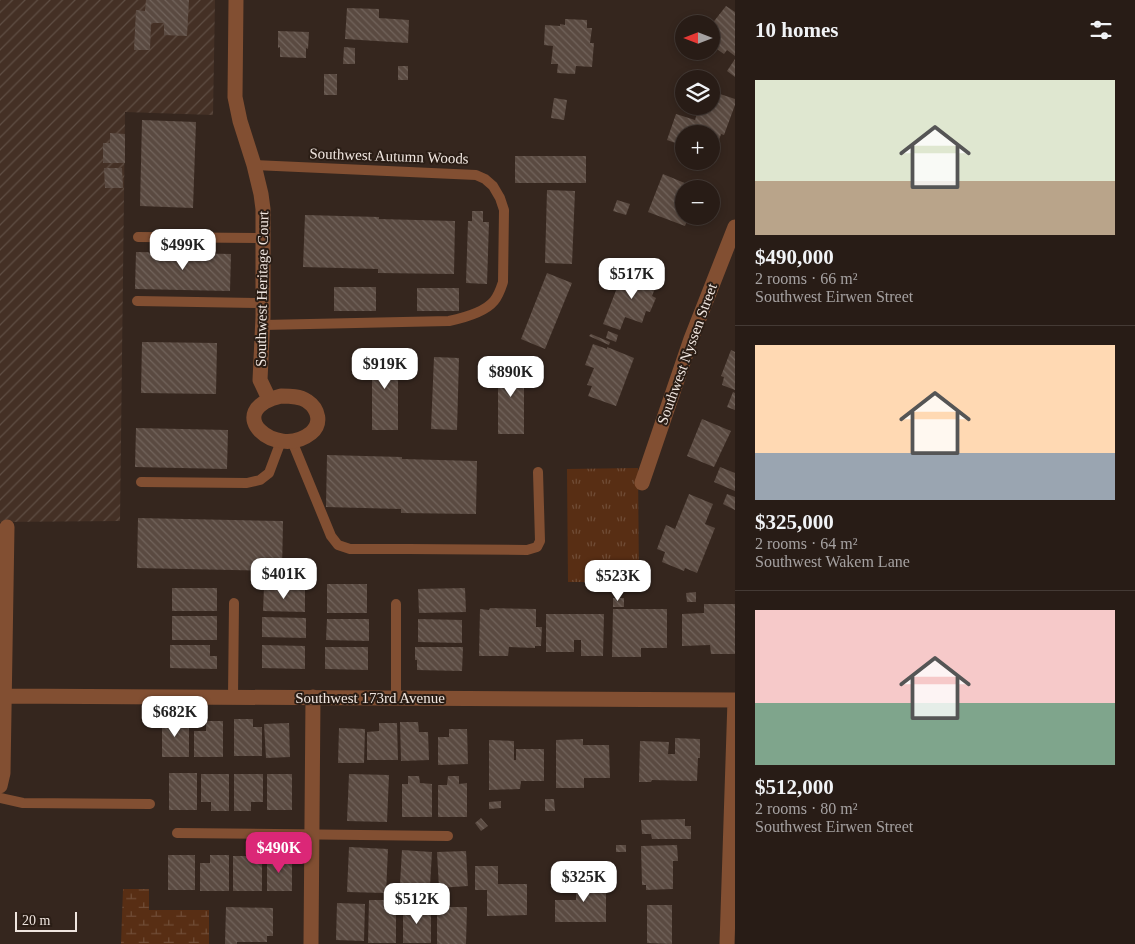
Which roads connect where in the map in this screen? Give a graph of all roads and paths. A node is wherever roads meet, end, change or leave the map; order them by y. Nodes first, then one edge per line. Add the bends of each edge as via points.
1 (236, 0) edge
2 (254, 165) junction
3 (735, 227) edge
4 (138, 236) dead end
5 (264, 238) junction
6 (136, 301) dead end
7 (263, 303) junction
8 (263, 325) junction
9 (269, 399) junction
10 (287, 441) junction
11 (538, 472) dead end
12 (141, 482) dead end
13 (642, 482) dead end
14 (7, 527) dead end
15 (234, 603) dead end
16 (396, 604) dead end
17 (4, 696) junction
18 (233, 696) junction
19 (313, 697) junction
20 (396, 698) junction
21 (735, 700) edge
22 (0, 786) edge
23 (0, 798) edge
24 (150, 804) dead end
25 (177, 833) dead end
26 (312, 834) junction
27 (448, 836) dead end
28 (311, 944) edge
29 (727, 944) edge

1 - 2 street, Southwest Heritage Court via 235,97
2 - 5 street, Southwest Heritage Court via 264,209
2 - 8 lane, Southwest Autumn Woods via 476,175 493,186 504,210 503,282 494,301 479,311 449,322
3 - 13 street, Southwest Nyssen Street via 691,339
4 - 5 lane
5 - 7 street, Southwest Heritage Court
6 - 7 lane
7 - 8 street, Southwest Heritage Court
8 - 9 street, Southwest Heritage Court via 260,380
9 - 10 street via 259,406 254,424 269,438
9 - 10 street via 294,396 307,400 319,417 312,432 303,438
10 - 11 lane via 331,536 338,545 350,550 527,550 537,547 540,541
10 - 12 lane via 269,473 260,480 247,483
14 - 17 street
15 - 18 lane
16 - 20 lane
17 - 18 street, Southwest 173rd Avenue
17 - 22 street
18 - 19 street, Southwest 173rd Avenue
19 - 20 street, Southwest 173rd Avenue
19 - 26 street
20 - 21 street, Southwest 173rd Avenue
21 - 29 street
23 - 24 lane via 23,803
25 - 26 lane
26 - 27 lane
26 - 28 street

